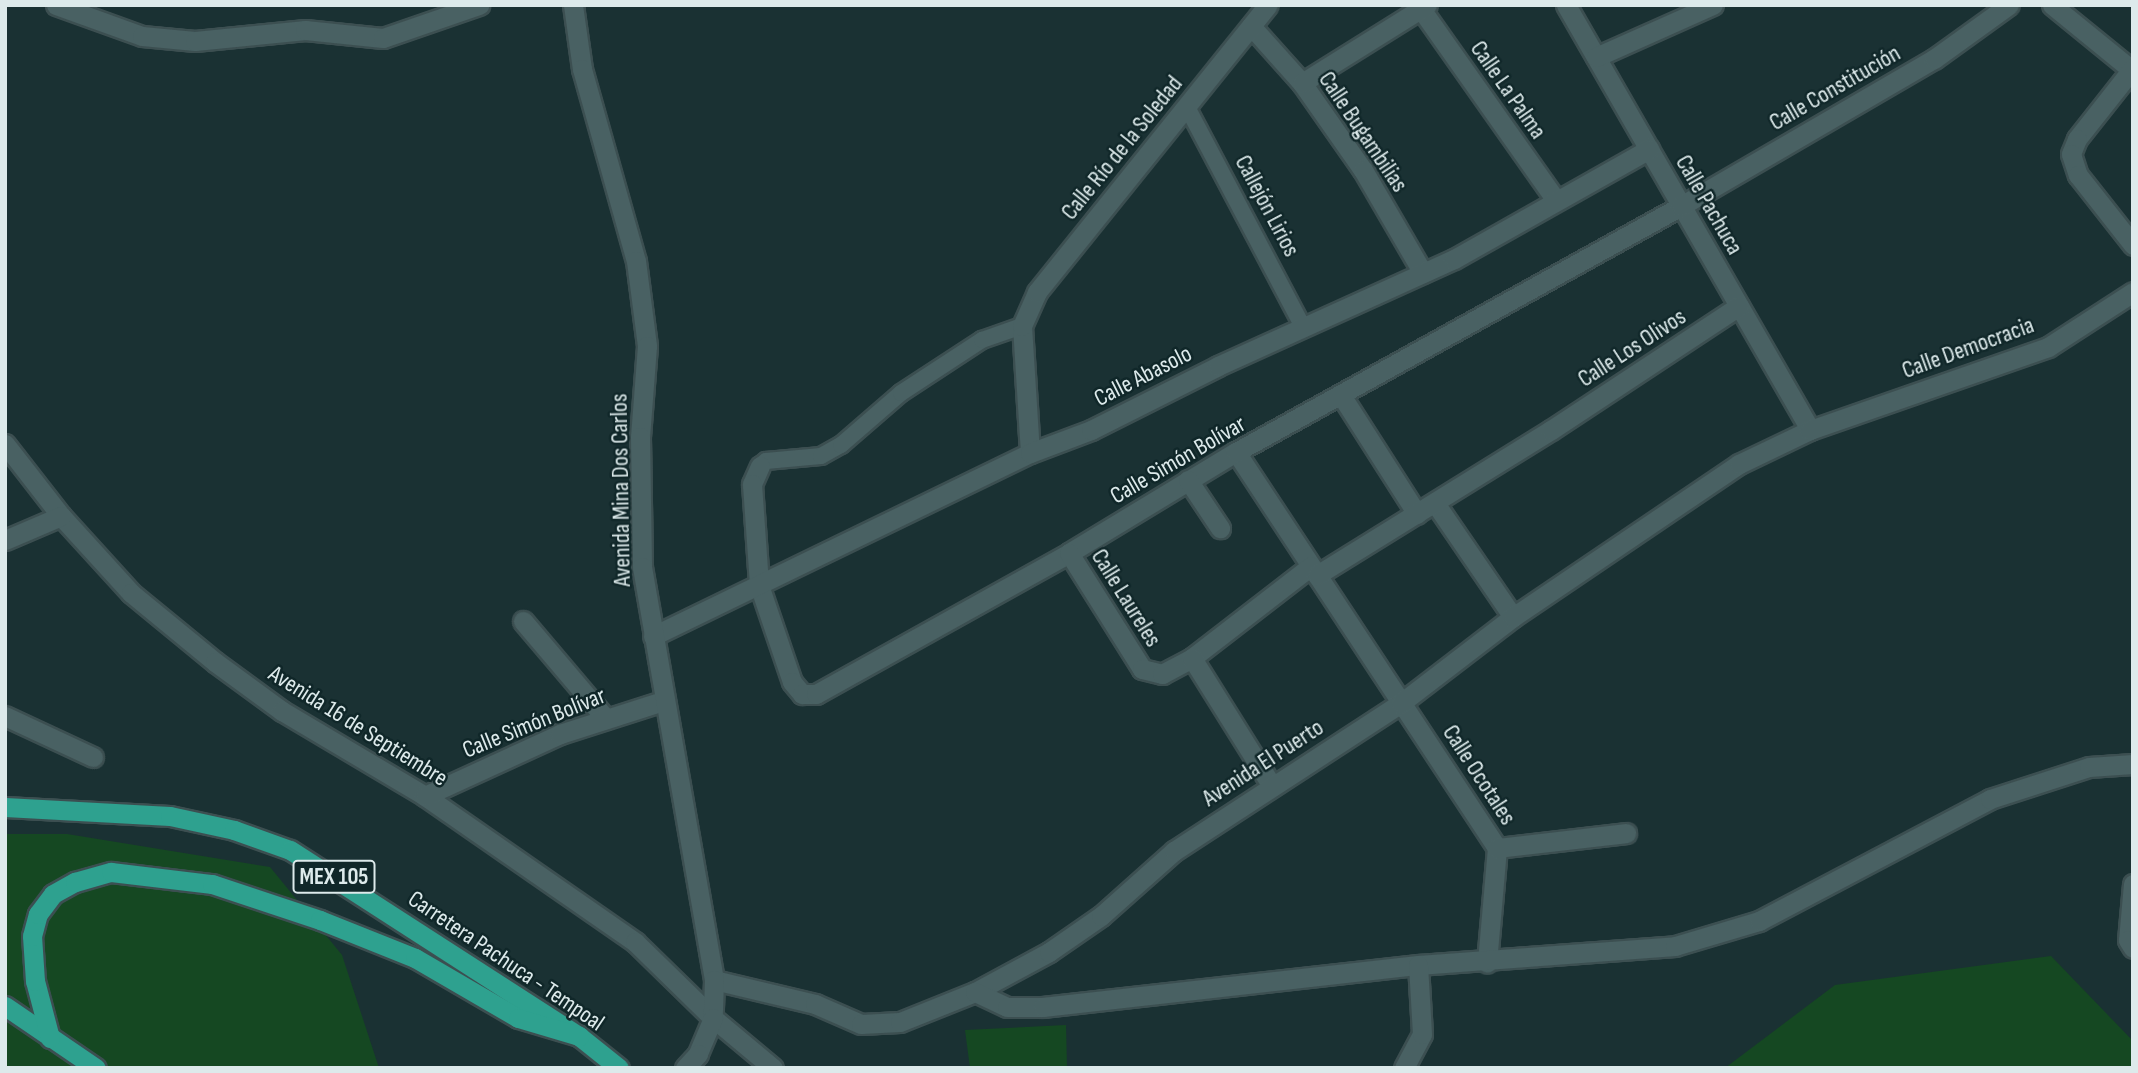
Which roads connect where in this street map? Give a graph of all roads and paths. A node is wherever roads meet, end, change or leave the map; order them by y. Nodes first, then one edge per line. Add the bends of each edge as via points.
1 (56, 5) edge
2 (479, 5) edge
3 (573, 5) edge
4 (1268, 5) edge
5 (1566, 5) edge
6 (1713, 5) edge
7 (2009, 5) edge
8 (2052, 5) edge
9 (1424, 7) edge
10 (1251, 26) junction
11 (1596, 57) junction
12 (2132, 69) edge
13 (1302, 83) junction
14 (1187, 107) junction
15 (1648, 149) junction
16 (1555, 199) junction
17 (1681, 206) junction
18 (2133, 245) edge
19 (1423, 273) junction
20 (2133, 292) edge
21 (1739, 306) junction
22 (1022, 326) junction
23 (1303, 327) junction
24 (1341, 395) junction
25 (1810, 430) junction
26 (5, 444) edge
27 (1236, 452) junction
28 (1030, 453) junction
29 (760, 466) joint
30 (1188, 480) junction
31 (1435, 503) junction
32 (1417, 514) junction
33 (61, 516) junction
34 (1220, 528) dead end
35 (5, 540) edge
36 (1069, 553) junction
37 (1314, 571) junction
38 (759, 585) junction
39 (1513, 617) junction
40 (523, 621) dead end
41 (653, 636) junction
42 (1192, 658) junction
43 (663, 701) junction
44 (1401, 703) junction
45 (5, 716) edge
46 (606, 719) junction
47 (93, 757) dead end
48 (2133, 764) edge
49 (1272, 786) junction
50 (425, 796) junction
51 (5, 807) edge
52 (1626, 833) dead end
53 (1497, 848) junction
54 (2133, 884) edge
55 (2133, 948) edge
56 (1487, 963) junction
57 (1418, 965) junction
58 (714, 980) junction
59 (975, 992) junction
60 (5, 1006) edge
61 (713, 1018) junction
62 (579, 1036) junction
63 (50, 1038) junction
64 (96, 1068) edge
65 (618, 1068) edge
66 (685, 1068) edge
67 (773, 1068) edge
68 (1404, 1068) edge

1 - 2 street via 142,36 195,41 305,30 383,38
3 - 41 street, Avenida Mina Dos Carlos via 582,69 631,232 647,346 640,437 642,566
4 - 10 street, Calle Río de la Soledad
5 - 11 street, Calle Pachuca
6 - 11 street
7 - 17 street, Calle Constitución via 1934,59
8 - 12 street
9 - 13 street
9 - 16 street, Calle La Palma
10 - 13 street, Calle Bugambilias
10 - 14 street, Calle Río de la Soledad
11 - 15 street, Calle Pachuca
12 - 18 street via 2077,139 2071,155 2078,175
13 - 19 street, Calle Bugambilias via 1363,170
14 - 22 street, Calle Río de la Soledad via 1037,292
14 - 23 street, Callejón Lirios
15 - 16 street, Calle Abasolo
15 - 17 street, Calle Pachuca
16 - 19 street, Calle Abasolo
17 - 21 street, Calle Pachuca
17 - 24 street, Calle Simón Bolívar
19 - 23 street, Calle Abasolo
20 - 25 street, Calle Democracia via 2048,347
21 - 25 street, Calle Pachuca
21 - 31 street, Calle Los Olivos
22 - 28 street
22 - 29 street via 982,340 901,393 842,445 821,456 766,461
23 - 28 street, Calle Abasolo via 1091,430
24 - 27 street, Calle Simón Bolívar
24 - 32 street
25 - 39 street, Avenida El Puerto via 1740,464
26 - 33 street, Avenida 16 de Septiembre
27 - 30 street, Calle Simón Bolívar
27 - 37 street
28 - 38 street, Calle Abasolo
29 - 38 street via 752,484
30 - 34 street
30 - 36 street, Calle Simón Bolívar
31 - 32 street
31 - 39 street
32 - 37 street
33 - 35 street
33 - 50 street, Avenida 16 de Septiembre via 131,593 215,662 282,711
36 - 38 street, Calle Simón Bolívar via 816,694 802,694 792,682
36 - 42 street, Calle Laureles via 1142,669 1162,674
37 - 42 street
37 - 44 street
38 - 41 street, Calle Abasolo
39 - 44 street, Avenida El Puerto
40 - 46 street
41 - 43 street, Avenida Mina Dos Carlos
42 - 49 street
43 - 46 street, Calle Simón Bolívar
43 - 58 street, Avenida Mina Dos Carlos
44 - 49 street, Avenida El Puerto
44 - 53 street, Calle Ocotales
45 - 47 street
46 - 50 street, Calle Simón Bolívar via 560,734
48 - 56 street via 2089,767 1990,799 1759,921 1675,946
49 - 59 street, Avenida El Puerto via 1174,851 1101,916 1049,953
50 - 61 street, Avenida 16 de Septiembre via 635,942
51 - 62 main road, Carretera Pachuca - Tempoal / MEX 105 via 170,816 234,830 290,850
52 - 53 street
53 - 56 street, Calle Ocotales
54 - 55 street via 2128,940
56 - 57 street
57 - 59 street via 1043,1006 1007,1007
57 - 68 street via 1422,1034
58 - 59 street, Avenida El Puerto via 815,1004 861,1024 900,1022
58 - 61 street, Avenida Mina Dos Carlos
60 - 63 main road
61 - 66 street, Avenida Mina Dos Carlos via 698,1054
61 - 67 street
62 - 63 main road via 518,1018 415,958 320,919 212,884 111,872 64,888 38,914 33,936 35,981
62 - 65 main road, Carretera Pachuca - Tempoal / MEX 105
63 - 64 main road

